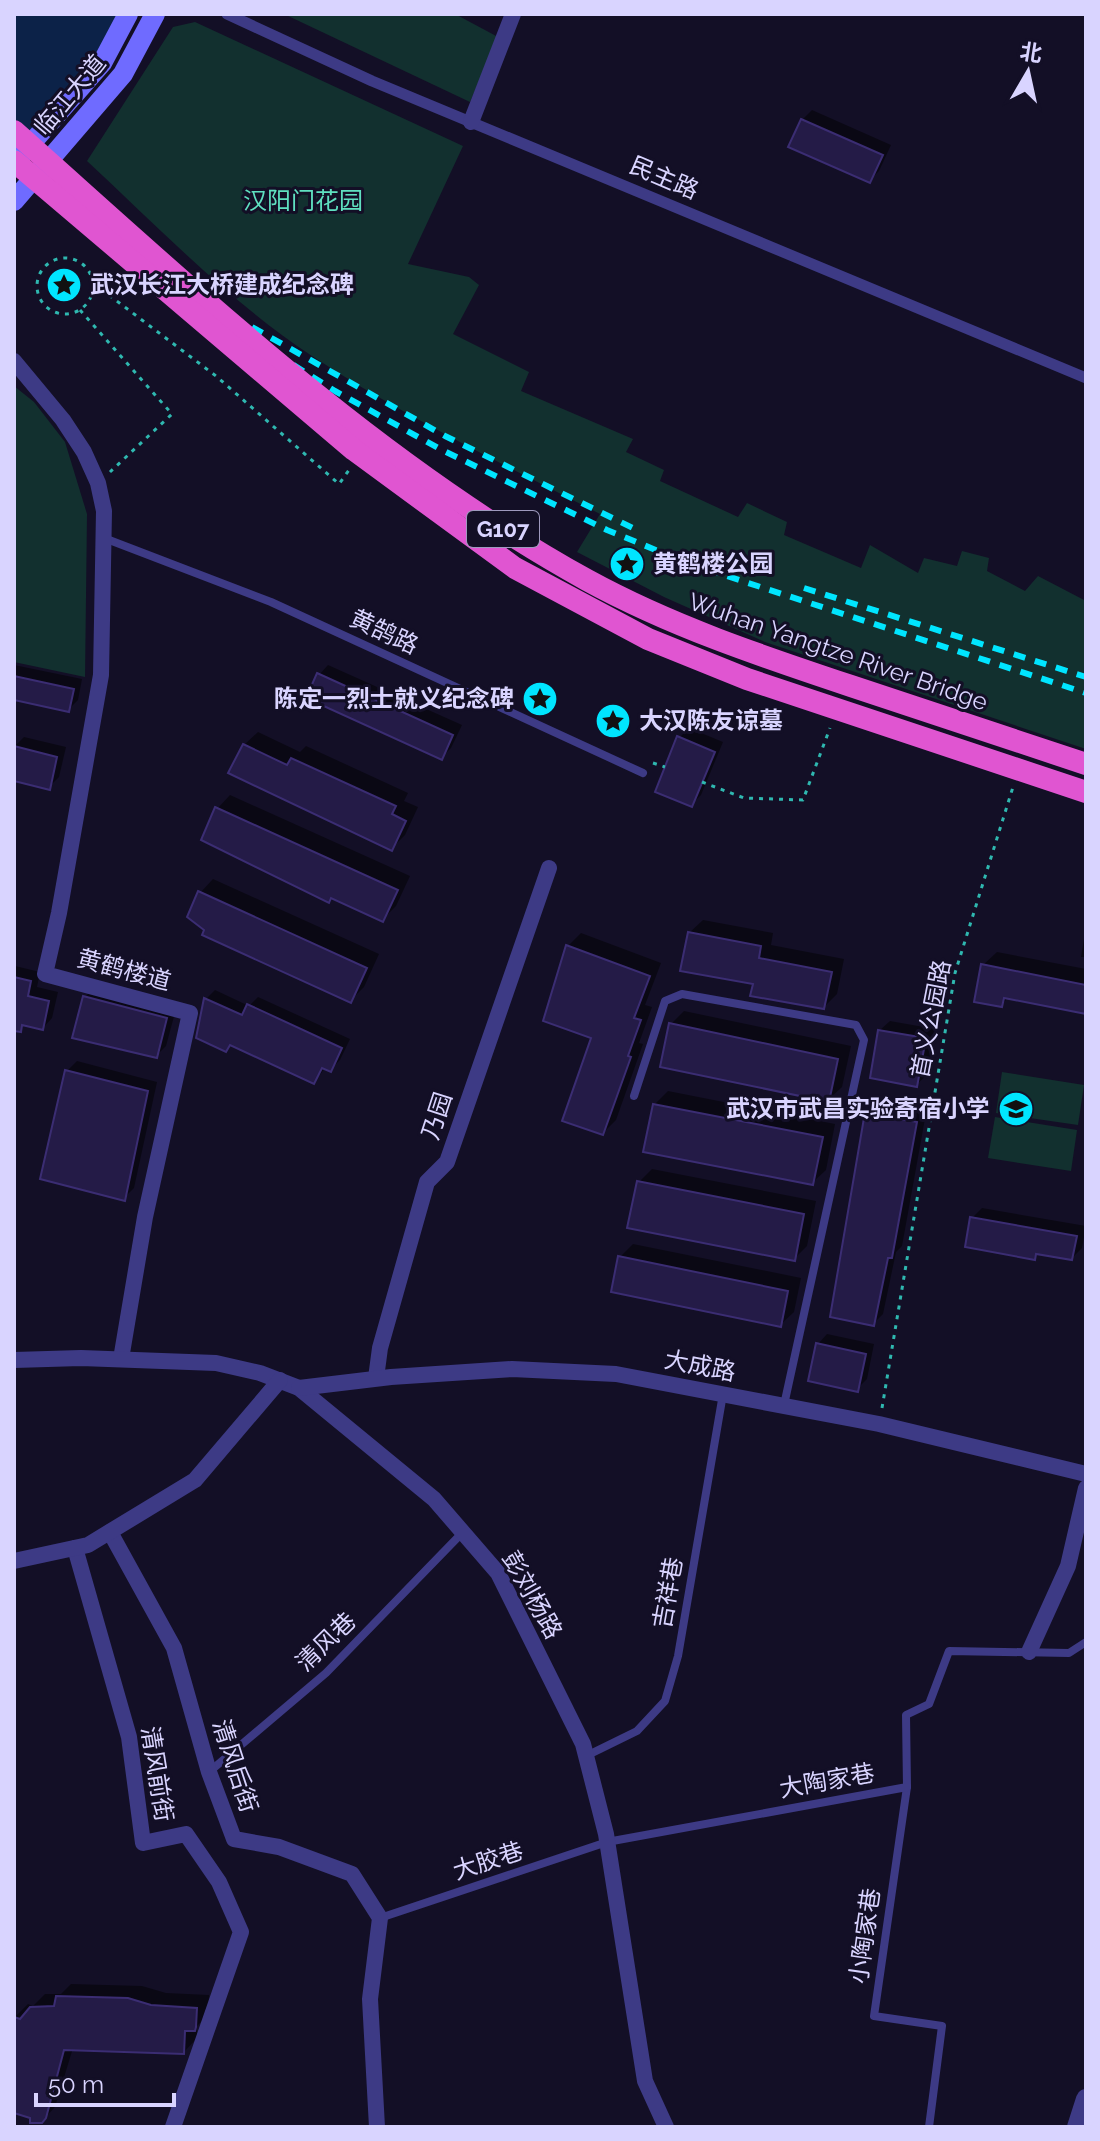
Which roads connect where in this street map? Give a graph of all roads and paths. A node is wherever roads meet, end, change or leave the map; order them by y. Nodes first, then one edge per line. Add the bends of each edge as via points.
1 (128, 14) edge
2 (155, 14) edge
3 (227, 14) edge
4 (513, 14) edge
5 (471, 122) junction
6 (14, 131) edge
7 (14, 162) edge
8 (14, 201) edge
9 (93, 283) junction
10 (80, 310) junction
11 (14, 361) edge
12 (1086, 378) edge
13 (361, 455) junction
14 (98, 483) junction
15 (104, 538) junction
16 (838, 709) junction
17 (1086, 764) edge
18 (1018, 770) junction
19 (643, 773) dead end
20 (702, 782) dead end
21 (1086, 792) edge
22 (549, 868) dead end
23 (634, 1096) dead end
24 (121, 1359) junction
25 (14, 1360) edge
26 (376, 1378) junction
27 (280, 1380) junction
28 (299, 1388) junction
29 (723, 1394) junction
30 (784, 1406) junction
31 (879, 1424) junction
32 (1086, 1474) edge
33 (1086, 1488) edge
34 (110, 1532) junction
35 (463, 1532) junction
36 (75, 1548) junction
37 (14, 1561) edge
38 (1086, 1642) edge
39 (1029, 1652) junction
40 (586, 1756) junction
41 (209, 1772) junction
42 (907, 1787) junction
43 (607, 1842) junction
44 (380, 1918) junction
45 (1086, 2099) edge
46 (173, 2127) edge
47 (377, 2127) edge
48 (666, 2127) edge
49 (929, 2127) edge
50 (1077, 2127) edge

1 - 7 main road, 临江大道 via 102,63
2 - 8 main road, 临江大道 via 123,74
3 - 5 street, 民主路
4 - 5 street
5 - 12 street, 民主路
6 - 17 highway, Wuhan Yangtze River Bridge / G107, bridge via 283,365 416,469 549,558 657,615 750,653
7 - 13 highway, G107, bridge
9 - 10 path via 88,303
9 - 10 path via 85,266 67,257 56,258 40,271 37,290 46,307 61,314
9 - 13 path via 216,376 339,484
10 - 14 path via 172,414
11 - 14 street via 63,420
13 - 16 highway, G107, bridge via 515,568 575,602 648,639
14 - 15 street
15 - 19 lane, 黄鹄路 via 271,602
15 - 24 street, 黄鹤楼道 via 101,675 45,974 190,1013 145,1217
16 - 18 highway, G107, bridge
16 - 20 path via 803,800 744,798
18 - 21 highway, G107, bridge
18 - 31 path, 首义公园路 via 955,973
22 - 26 street, 乃园 via 447,1162 427,1182
23 - 30 lane via 665,1001 682,994 856,1025 864,1040
24 - 25 street, 彭刘杨路
24 - 27 street, 彭刘杨路 via 216,1363
26 - 28 street, 大成路
26 - 29 street, 大成路 via 527,1370 616,1374
27 - 28 street, 彭刘杨路
27 - 34 street via 195,1480
28 - 35 street, 彭刘杨路 via 434,1499
29 - 30 street, 大成路
29 - 40 lane, 吉祥巷 via 678,1656 665,1701 637,1731
30 - 31 street, 大成路
31 - 32 street, 大成路
33 - 39 street via 1068,1566
34 - 36 street
34 - 41 street, 清风后街 via 174,1648
35 - 40 street, 彭刘杨路 via 498,1573
35 - 41 lane, 清风巷 via 326,1673
36 - 37 street
36 - 46 street, 清风前街 via 129,1737 143,1843 186,1834 219,1882 241,1932
38 - 39 lane, 大陶家巷 via 1069,1653
39 - 42 lane, 大陶家巷 via 949,1651 929,1704 906,1715
40 - 43 street, 彭刘杨路
41 - 44 street, 清风后街 via 234,1839 279,1847 352,1874
42 - 43 lane, 大陶家巷
42 - 49 lane, 小陶家巷 via 874,2016 942,2026
43 - 44 lane, 大胶巷
43 - 48 street, 彭刘杨路 via 645,2081
44 - 47 street via 370,1999
45 - 50 street

